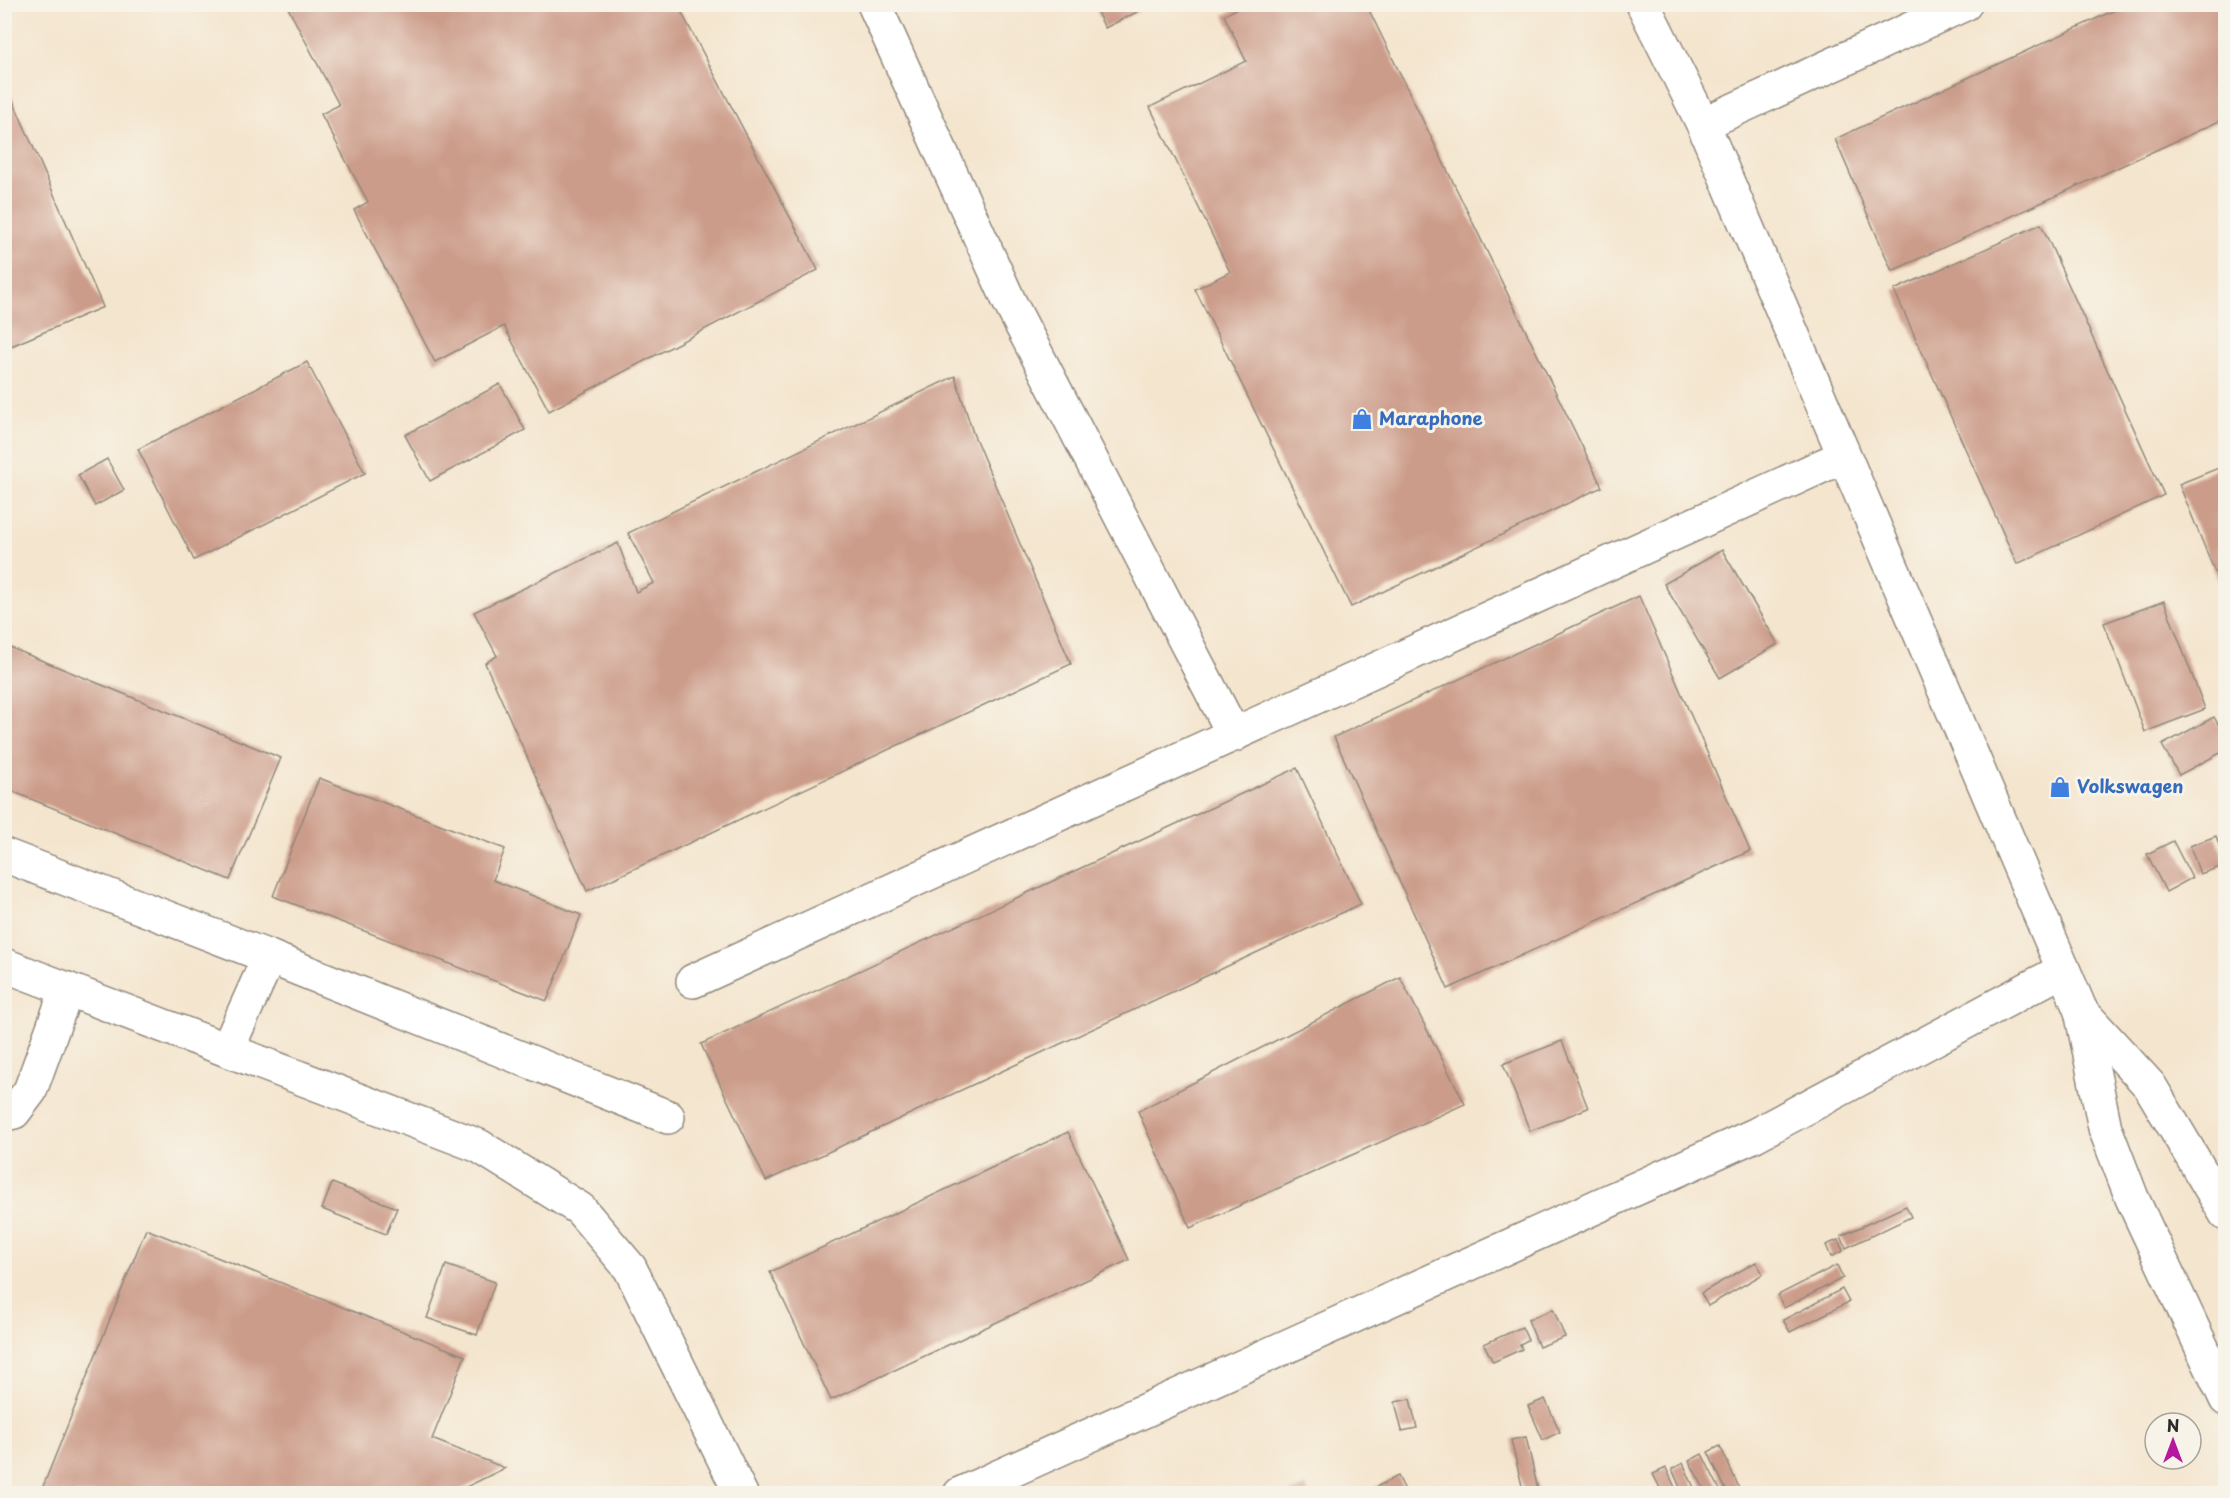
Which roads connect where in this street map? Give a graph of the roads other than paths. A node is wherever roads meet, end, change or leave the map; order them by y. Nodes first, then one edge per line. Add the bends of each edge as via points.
1 (874, 4) edge
2 (1643, 4) edge
3 (1965, 4) edge
4 (1703, 124) junction
5 (1844, 456) junction
6 (1234, 735) junction
7 (4, 855) edge
8 (269, 957) junction
9 (4, 965) edge
10 (2063, 970) junction
11 (693, 981) dead end
12 (67, 989) junction
13 (2081, 1011) junction
14 (227, 1050) junction
15 (4, 1114) edge
16 (668, 1117) dead end
17 (2226, 1214) edge
18 (2226, 1399) edge
19 (741, 1494) edge
20 (960, 1494) edge

1 - 6 lane via 1009,301
2 - 4 lane
3 - 4 lane
4 - 5 lane
5 - 6 lane
5 - 10 lane
6 - 11 lane
7 - 8 lane
8 - 14 lane
8 - 16 lane
9 - 12 lane
10 - 13 lane
10 - 20 lane via 1755,1135
12 - 14 lane
12 - 15 lane via 30,1091 14,1112
13 - 17 lane via 2150,1086
13 - 18 lane via 2105,1128 2132,1198
14 - 19 lane via 479,1146 580,1209 630,1268

